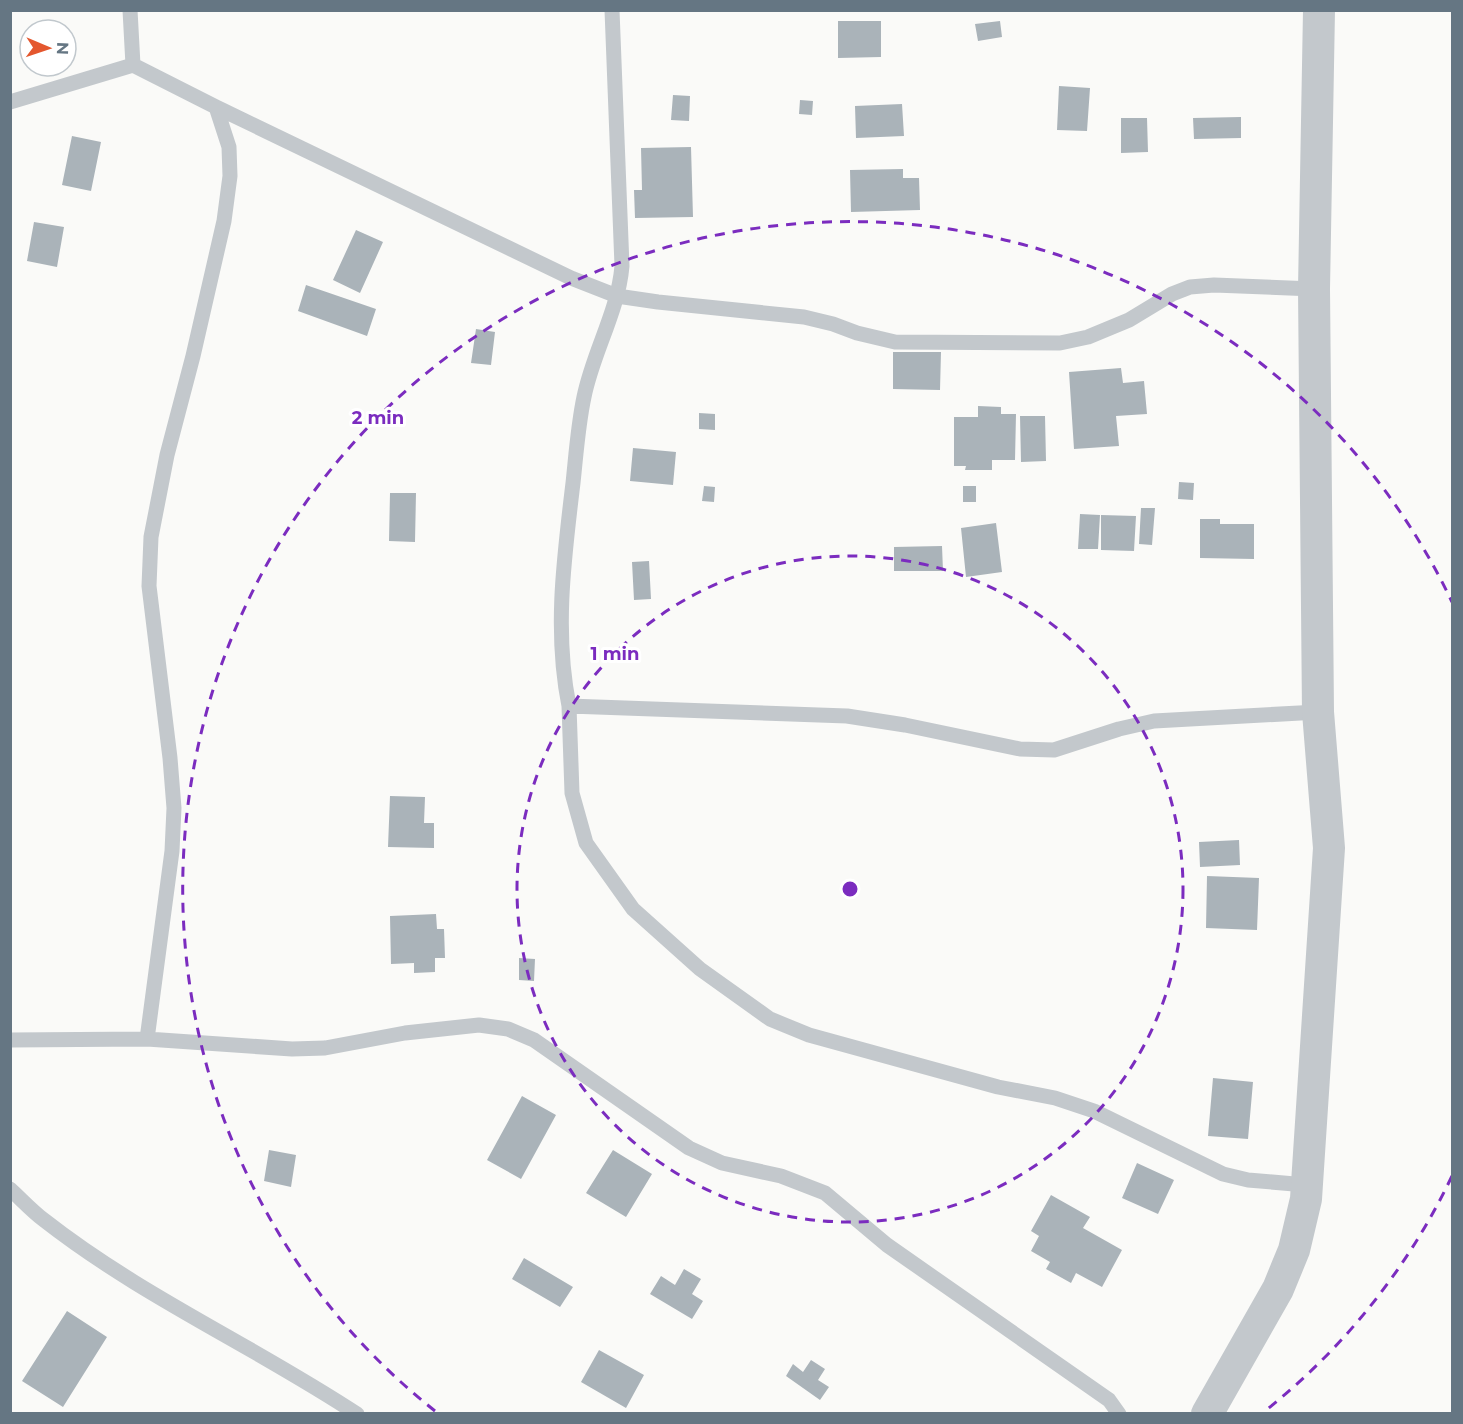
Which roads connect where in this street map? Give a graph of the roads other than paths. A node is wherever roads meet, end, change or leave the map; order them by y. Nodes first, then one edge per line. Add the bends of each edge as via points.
1 (130, 10) edge
2 (612, 10) edge
3 (1319, 10) edge
4 (133, 65) junction
5 (10, 102) edge
6 (216, 107) junction
7 (1314, 289) junction
8 (617, 296) junction
9 (569, 706) junction
10 (1318, 712) junction
11 (147, 1039) junction
12 (10, 1040) edge
13 (1306, 1185) junction
14 (10, 1189) edge
15 (357, 1413) edge
16 (1119, 1413) edge
17 (1207, 1413) edge

1 - 4 lane
2 - 8 lane via 622,266
3 - 7 street
4 - 5 lane
4 - 6 lane
6 - 8 lane via 571,278
6 - 11 lane via 229,147 224,221 151,537 149,586 174,808 172,851
7 - 8 lane via 1190,287 1129,320 1088,337 1060,343 895,342 804,317
7 - 10 street
8 - 9 lane via 583,399 563,564 561,654
9 - 10 lane via 847,716 1020,750 1054,750 1154,721
9 - 13 lane via 572,793 586,843 633,909 700,969 770,1019 808,1035 1094,1111 1223,1174
10 - 13 street via 1329,848
11 - 12 lane
11 - 16 lane via 292,1049 326,1048 405,1033 479,1025 508,1029 534,1040 689,1148 722,1163 782,1176 825,1194 887,1245 1109,1400
13 - 17 street via 1294,1250 1278,1289
14 - 15 lane via 43,1219 123,1275

